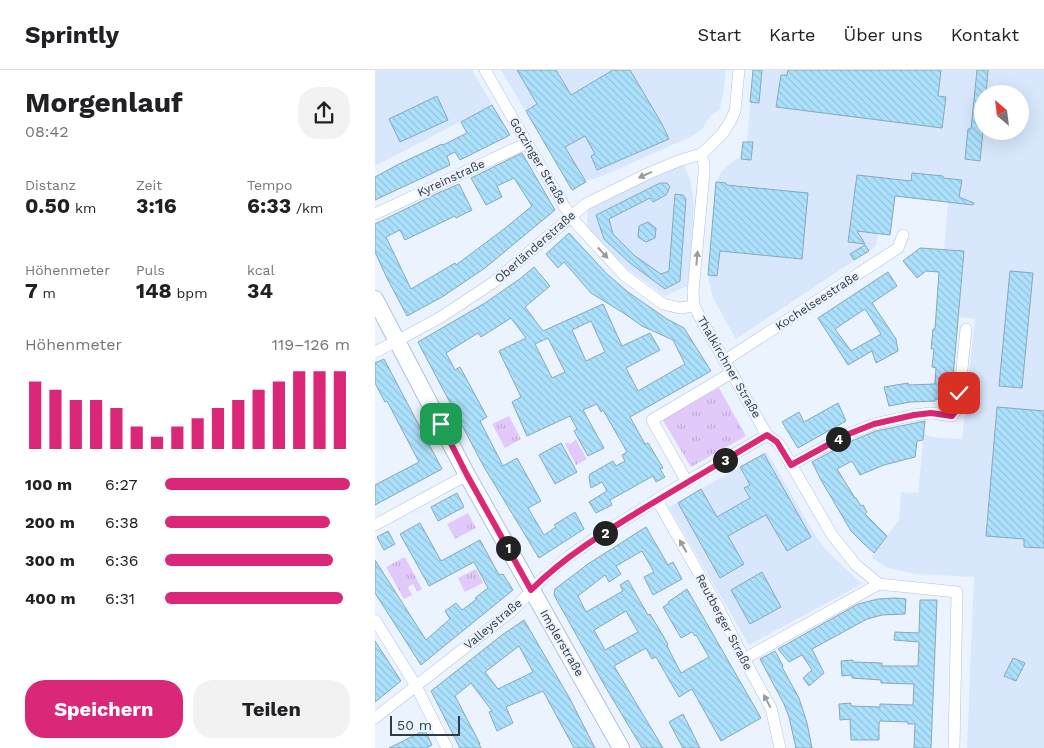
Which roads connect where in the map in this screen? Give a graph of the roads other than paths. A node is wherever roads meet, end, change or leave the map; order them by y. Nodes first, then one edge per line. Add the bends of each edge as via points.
1 (485, 70) edge
2 (739, 70) edge
3 (527, 143) junction
4 (701, 154) junction
5 (375, 214) edge
6 (571, 216) junction
7 (903, 235) dead end
8 (375, 299) edge
9 (694, 306) junction
10 (966, 329) dead end
11 (393, 343) junction
12 (375, 352) edge
13 (724, 361) junction
14 (731, 373) junction
15 (767, 435) junction
16 (791, 465) junction
17 (467, 475) junction
18 (687, 482) junction
19 (657, 500) junction
20 (375, 525) edge
21 (879, 584) junction
22 (531, 590) junction
23 (375, 620) edge
24 (744, 659) junction
25 (416, 686) junction
26 (375, 718) edge
27 (447, 748) edge
28 (621, 748) edge
29 (780, 748) edge
30 (954, 748) edge

1 - 3 street, Gotzinger Straße
2 - 4 street via 735,111 731,120 713,145
3 - 5 street, Kyreinstraße
3 - 6 street, Gotzinger Straße
4 -> 6 street, Oberländerstraße via 606,193
9 -> 4 street, Thalkirchner Straße via 704,173
6 -> 9 street, Gotzinger Straße via 624,274 663,304 680,308
6 - 11 street, Oberländerstraße via 494,282 441,317
7 - 13 street, Kochelseestraße via 898,248
8 - 11 main road, Implerstraße
9 - 13 street, Thalkirchner Straße
10 - 16 street via 958,408 952,416 931,413 874,424 846,435
11 - 12 street, Oberländerstraße
11 - 17 main road, Implerstraße
13 - 14 street, Thalkirchner Straße
14 - 15 street, Thalkirchner Straße
14 - 18 street via 652,420
15 - 16 street, Thalkirchner Straße via 777,442
15 - 18 street, Valleystraße
16 - 21 street, Thalkirchner Straße via 840,546
17 - 20 street
17 - 22 main road, Implerstraße
18 - 19 street, Valleystraße
19 - 22 street, Valleystraße via 568,557
24 -> 19 street, Reutberger Straße
21 - 24 street
21 - 30 street via 957,592
22 - 25 street, Valleystraße via 513,610
22 - 28 main road, Implerstraße
23 - 25 street
29 -> 24 street, Reutberger Straße via 771,708
25 - 26 street, Valleystraße
25 - 27 street

